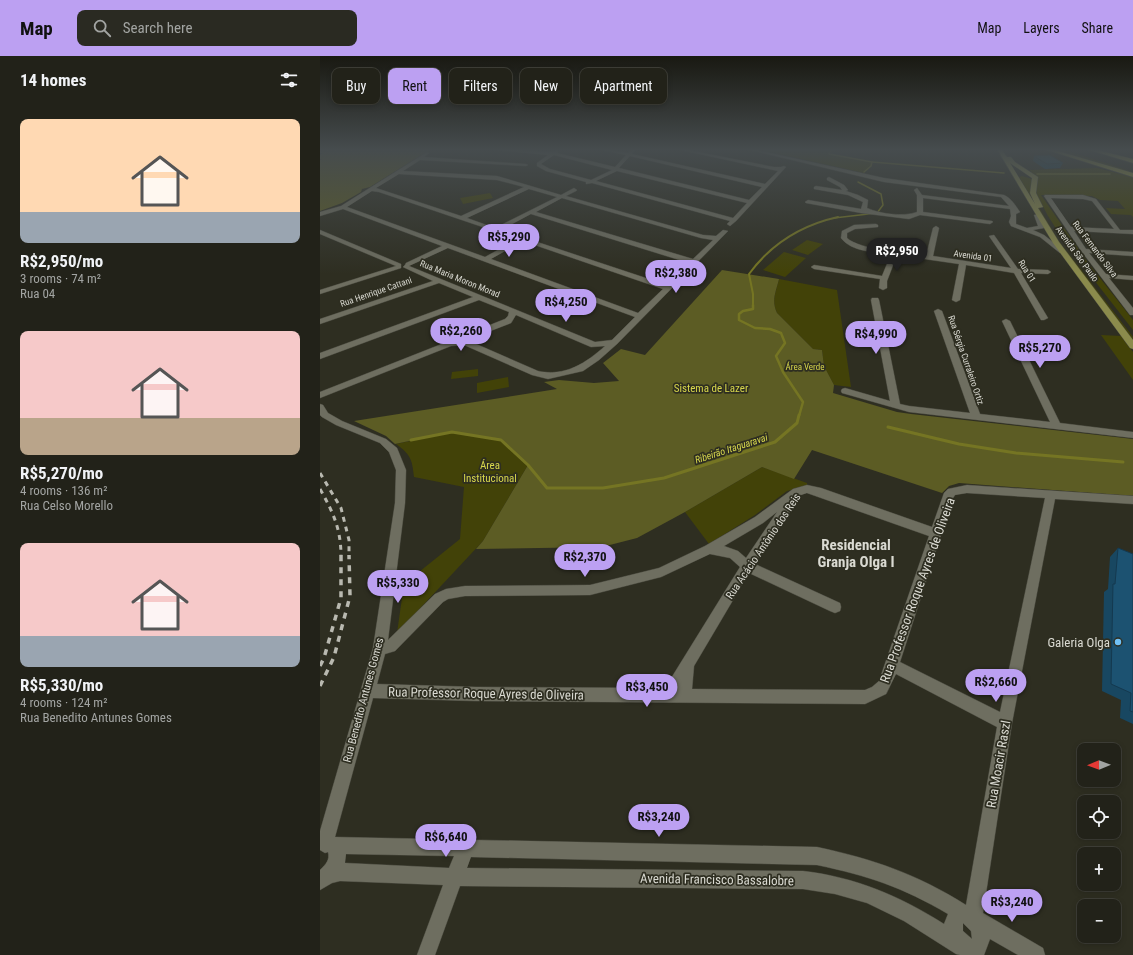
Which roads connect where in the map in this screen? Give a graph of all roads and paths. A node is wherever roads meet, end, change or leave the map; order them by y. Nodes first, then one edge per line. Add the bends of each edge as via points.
1 (368, 191) edge
2 (380, 191) edge
3 (521, 191) edge
4 (543, 191) edge
5 (572, 191) edge
6 (625, 191) edge
7 (705, 191) edge
8 (761, 191) edge
9 (844, 191) edge
10 (918, 191) edge
11 (973, 191) edge
12 (1023, 191) edge
13 (1033, 191) edge
14 (561, 196) junction
15 (921, 196) junction
16 (750, 202) junction
17 (808, 202) dead end
18 (1013, 205) junction
19 (343, 207) junction
20 (862, 209) junction
21 (530, 212) junction
22 (920, 213) junction
23 (320, 214) edge
24 (1037, 215) junction
25 (463, 218) junction
26 (734, 220) junction
27 (990, 222) dead end
28 (876, 226) dead end
29 (936, 228) dead end
30 (1068, 229) junction
31 (496, 230) junction
32 (320, 232) edge
33 (1119, 232) junction
34 (1133, 232) edge
35 (992, 236) dead end
36 (523, 239) junction
37 (715, 241) junction
38 (447, 246) junction
39 (1084, 251) junction
40 (1062, 252) junction
41 (895, 253) junction
42 (1133, 254) edge
43 (928, 258) junction
44 (485, 260) junction
45 (694, 262) junction
46 (963, 263) junction
47 (403, 266) junction
48 (814, 267) dead end
49 (1016, 271) junction
50 (1048, 272) dead end
51 (1104, 276) junction
52 (884, 278) junction
53 (1133, 278) edge
54 (439, 281) junction
55 (668, 288) junction
56 (883, 288) dead end
57 (320, 292) edge
58 (478, 298) junction
59 (876, 300) dead end
60 (956, 300) dead end
61 (1130, 305) edge
62 (513, 311) junction
63 (938, 311) dead end
64 (1133, 314) edge
65 (639, 316) junction
66 (529, 318) junction
67 (1044, 318) dead end
68 (508, 320) junction
69 (1006, 321) dead end
70 (320, 322) edge
71 (1120, 329) junction
72 (477, 333) junction
73 (1133, 335) edge
74 (614, 342) junction
75 (450, 344) junction
76 (594, 345) junction
77 (475, 346) junction
78 (1133, 346) edge
79 (1133, 354) edge
80 (320, 356) edge
81 (596, 358) junction
82 (845, 391) dead end
83 (320, 395) edge
84 (896, 406) junction
85 (320, 407) edge
86 (976, 416) junction
87 (1056, 425) junction
88 (1133, 435) edge
89 (797, 492) junction
90 (1051, 494) junction
91 (1133, 500) edge
92 (935, 533) junction
93 (709, 549) junction
94 (747, 566) junction
95 (835, 607) dead end
96 (380, 648) junction
97 (689, 661) junction
98 (892, 664) junction
99 (367, 691) junction
100 (669, 695) junction
101 (684, 696) junction
102 (1006, 723) junction
103 (326, 845) edge
104 (465, 849) junction
105 (456, 877) junction
106 (325, 878) edge
107 (968, 916) junction
108 (969, 950) edge
109 (426, 955) edge
110 (1036, 955) edge

1 - 19 street
2 - 25 street
3 - 25 street
4 - 14 street
5 - 14 street
6 - 26 street
7 - 16 street
8 - 16 street
9 - 20 street via 866,201
10 - 15 street
11 - 18 street via 1004,197
12 - 24 main road, Avenida São Paulo
13 - 73 main road, Avenida São Paulo via 1059,238
14 - 21 street
14 - 37 street
15 - 18 street via 998,206
15 - 22 street
16 - 26 street
17 - 20 street
18 - 24 street via 1018,209 1016,225 1035,230 1041,228
18 - 40 street via 1013,225 1042,236
19 - 23 street
19 - 38 street
20 - 22 street via 910,217
21 - 31 street
21 - 45 street
22 - 27 street
24 - 40 main road, Avenida São Paulo
25 - 31 street
26 - 37 street
28 - 41 street, Avenida 01 via 851,228 844,232 844,238 858,247
29 - 43 street
30 - 33 street
30 - 33 street, Rua Fernando Silva via 1047,198 1050,196 1094,200
30 - 39 street, Rua Fernando Silva
31 - 36 street
32 - 47 street, Rua Maria Moron Morad
33 - 34 street
35 - 49 street, Rua 01
36 - 44 street
36 - 55 street
37 - 45 street
38 - 44 street
38 - 47 street
39 - 42 street
39 - 51 street, Rua Fernando Silva
40 - 71 main road, Avenida São Paulo
41 - 43 street, Avenida 01
41 - 52 street
43 - 46 street, Avenida 01
44 - 65 street
45 - 55 street
46 - 49 street, Avenida 01
46 - 60 street
47 - 54 street, Rua Maria Moron Morad
47 - 57 street
48 - 52 street
49 - 50 street, Avenida 01
49 - 67 street, Rua 01
51 - 53 street
51 - 61 street, Rua Fernando Silva
52 - 56 street
54 - 58 street, Rua Maria Moron Morad
54 - 70 street, Rua Henrique Cattani
55 - 65 street
58 - 62 street, Rua Maria Moron Morad
58 - 80 street
59 - 84 street
61 - 64 street, Rua Fernando Silva
62 - 66 street, Rua Maria Moron Morad
62 - 68 street via 512,317
63 - 86 street, Rua Sérgia Curraleiro Ortiz
65 - 74 street
66 - 68 street, Rua Maria Moron Morad
66 - 76 street, Rua Maria Moron Morad
68 - 72 street, Rua Maria Moron Morad
69 - 87 street
71 - 78 main road, Avenida São Paulo
71 - 79 main road via 1120,342 1125,350
72 - 75 street, Rua Maria Moron Morad
72 - 77 street via 471,341
74 - 76 street
74 - 81 street
75 - 77 street via 465,342
75 - 83 street, Rua Maria Moron Morad
76 - 81 street via 598,352
77 - 81 street via 535,373 548,376 575,372
82 - 84 street
84 - 86 street
85 - 96 street, Rua Benedito Antunes Gomes via 326,415 340,423 383,441 393,450 402,470 400,503
86 - 87 street
87 - 88 street
89 - 92 street, Rua Acácio Antônio dos Reis via 808,489 817,491
89 - 93 street via 759,520
89 - 94 street, Rua Acácio Antônio dos Reis
90 - 91 street, Rua Professor Roque Ayres de Oliveira
90 - 92 street, Rua Professor Roque Ayres de Oliveira via 959,489 948,496
90 - 102 street, Rua Moacir Raszl
92 - 98 street, Rua Professor Roque Ayres de Oliveira
93 - 94 street via 734,554
93 - 96 street via 661,572 590,590 465,591 446,594 390,647
94 - 95 street
94 - 97 street, Rua Acácio Antônio dos Reis
96 - 99 street, Rua Benedito Antunes Gomes
97 - 100 street, Rua Acácio Antônio dos Reis
97 - 101 street, Rua Acácio Antônio dos Reis
98 - 101 street, Rua Professor Roque Ayres de Oliveira via 878,693 865,697
98 - 102 street
99 - 100 street, Rua Professor Roque Ayres de Oliveira
99 - 103 street, Rua Benedito Antunes Gomes
100 - 101 street, Rua Professor Roque Ayres de Oliveira
102 - 107 street, Rua Moacir Raszl
103 - 104 street
103 - 106 street via 338,853 337,864
104 - 105 street
104 - 107 street via 817,856 883,872
105 - 106 street, Avenida Francisco Bassalobre via 340,872
105 - 108 street, Avenida Francisco Bassalobre via 820,881 878,898 909,913
105 - 109 street
107 - 108 street via 979,927 982,939 977,948
107 - 110 street

